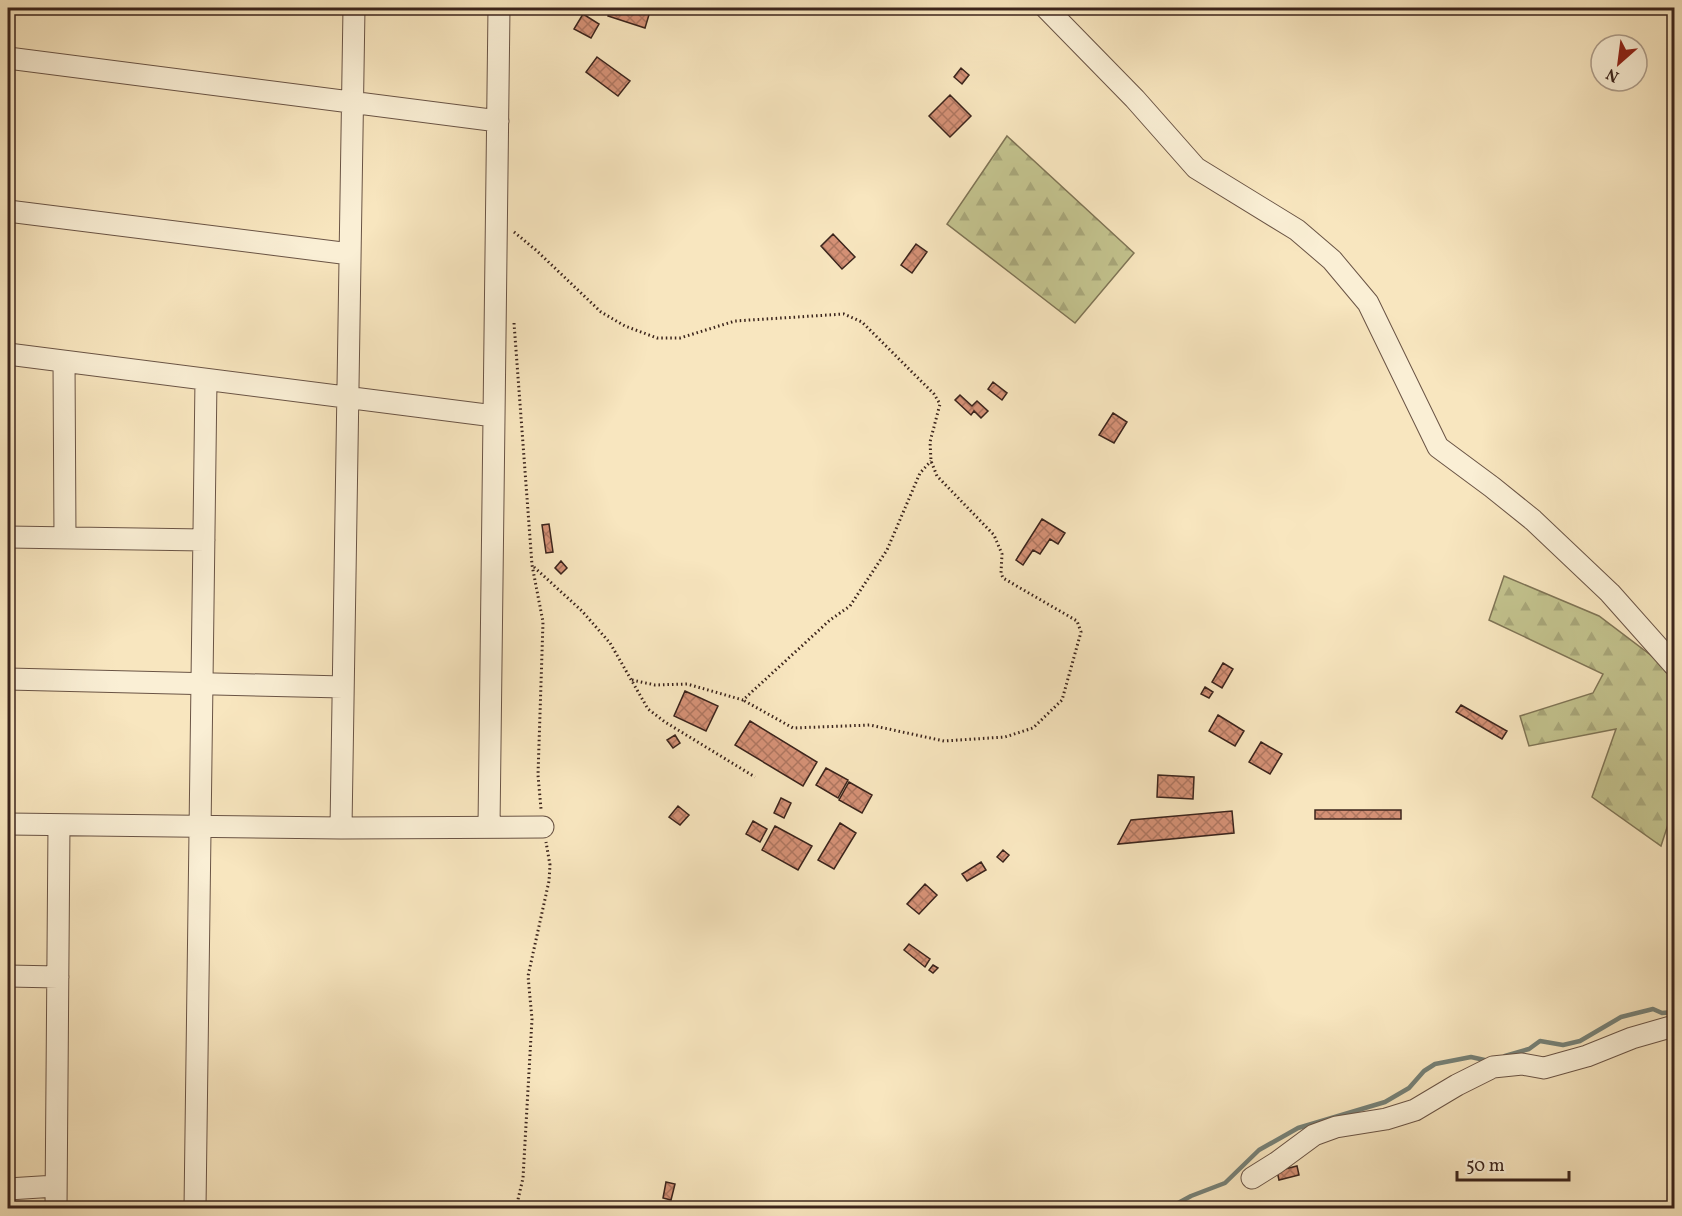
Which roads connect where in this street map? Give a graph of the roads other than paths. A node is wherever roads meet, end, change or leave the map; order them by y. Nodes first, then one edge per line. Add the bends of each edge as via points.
1 (354, 8) edge
2 (499, 8) edge
3 (1046, 8) edge
4 (8, 58) edge
5 (352, 102) junction
6 (498, 121) junction
7 (8, 211) edge
8 (350, 254) junction
9 (8, 354) edge
10 (64, 362) junction
11 (206, 380) junction
12 (348, 398) junction
13 (494, 416) junction
14 (8, 537) edge
15 (64, 538) junction
16 (204, 540) junction
17 (1674, 665) edge
18 (8, 679) edge
19 (202, 684) junction
20 (343, 687) junction
21 (8, 824) edge
22 (59, 825) junction
23 (543, 826) road end
24 (200, 827) junction
25 (489, 827) junction
26 (341, 828) junction
27 (8, 976) edge
28 (58, 977) junction
29 (1674, 1026) edge
30 (1252, 1178) dead end
31 (56, 1186) junction
32 (8, 1189) edge
33 (56, 1209) edge
34 (195, 1209) edge

1 - 5 street
2 - 6 street
3 - 17 street via 1196,168 1297,230 1332,260 1368,303 1437,447 1548,534 1610,593
4 - 5 street
5 - 6 street
5 - 8 street
6 - 13 street
7 - 8 street
8 - 12 street
9 - 10 street
10 - 11 street
10 - 15 street
11 - 12 street
11 - 16 street
12 - 13 street
12 - 20 street
13 - 25 street
14 - 15 street
15 - 16 street
16 - 19 street
18 - 19 street
19 - 20 street
19 - 24 street
20 - 26 street
21 - 22 street
22 - 24 street
22 - 28 street
23 - 25 street
24 - 26 street
24 - 34 street
25 - 26 street
27 - 28 street
28 - 31 street
29 - 30 street via 1544,1068 1522,1064 1493,1067 1415,1110 1314,1135
31 - 32 street
31 - 33 street

